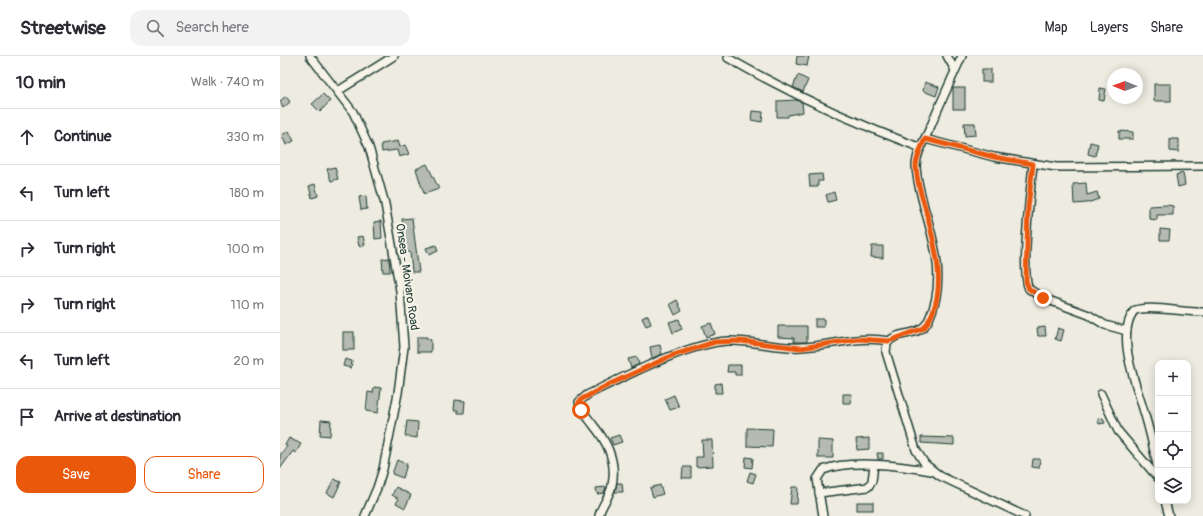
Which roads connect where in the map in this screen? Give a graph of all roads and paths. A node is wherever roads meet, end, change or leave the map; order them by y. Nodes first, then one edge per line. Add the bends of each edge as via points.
1 (310, 56) edge
2 (394, 56) edge
3 (947, 56) edge
4 (962, 56) edge
5 (728, 58) dead end
6 (955, 70) junction
7 (338, 91) junction
8 (925, 139) junction
9 (920, 148) junction
10 (1033, 164) junction
11 (1203, 166) edge
12 (1203, 312) edge
13 (1127, 331) junction
14 (889, 341) junction
15 (1101, 394) dead end
16 (874, 465) junction
17 (1158, 468) edge
18 (931, 471) junction
19 (1155, 474) edge
20 (819, 493) junction
21 (1166, 504) edge
22 (365, 516) edge
23 (599, 516) edge
24 (823, 516) edge
25 (1025, 516) edge
26 (1170, 516) edge

1 - 7 street, Onsea - Moivaro Road
2 - 7 street
3 - 6 street
4 - 6 street
5 - 9 street via 775,85 882,134
6 - 8 street
7 - 22 street, Onsea - Moivaro Road via 361,128 376,171 396,264 404,332 403,362 387,452 377,488
8 - 9 street
8 - 10 street
9 - 14 street via 917,175 937,258 938,286 929,320 924,328
10 - 11 street via 1065,168
10 - 13 street via 1026,243 1026,281 1029,289 1043,298 1089,315 1111,327
12 - 13 street via 1137,309 1131,315
13 - 17 street via 1132,373
14 - 18 street via 886,352 916,450
14 - 23 street via 858,339 801,348 740,341 715,342 671,356 586,396 579,402 580,406 607,443 613,468 612,486
15 - 19 street via 1118,431
16 - 18 street
16 - 20 street via 872,481 868,487
16 - 20 street via 838,466 822,470 818,479
18 - 25 street
20 - 24 street
21 - 26 street

